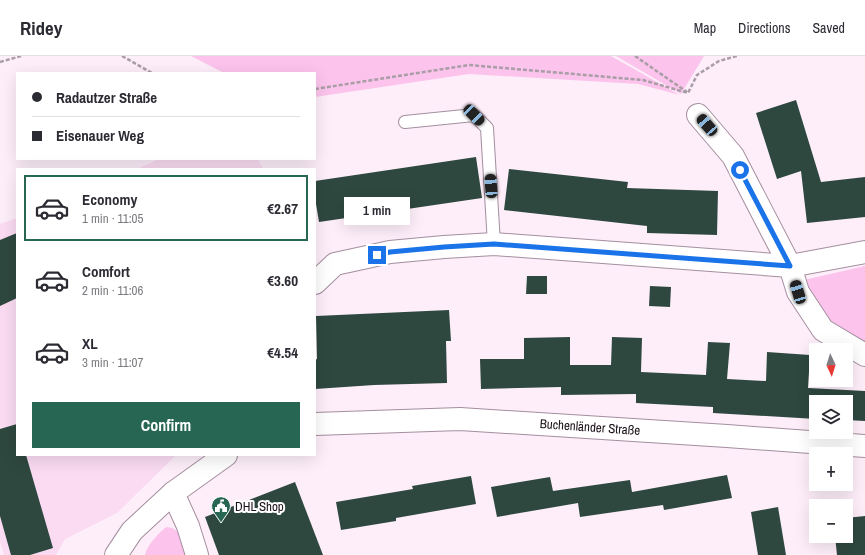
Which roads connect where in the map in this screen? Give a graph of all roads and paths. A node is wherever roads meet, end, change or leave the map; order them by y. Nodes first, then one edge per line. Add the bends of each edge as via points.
1 (21, 56) edge
2 (122, 56) edge
3 (635, 56) edge
4 (737, 56) edge
5 (12, 57) edge
6 (0, 62) edge
7 (150, 72) edge
8 (316, 89) edge
9 (688, 93) junction
10 (698, 115) joint
11 (405, 122) dead end
12 (494, 244) junction
13 (865, 252) edge
14 (790, 266) junction
15 (316, 282) edge
16 (865, 355) edge
17 (316, 424) edge
18 (865, 446) edge
19 (225, 456) edge
20 (173, 494) junction
21 (116, 555) edge
22 (197, 555) edge

1 - 5 path
2 - 7 path
3 - 9 path
4 - 9 path via 719,61 697,75
5 - 6 path
8 - 9 path via 469,65 643,80
9 - 10 path
10 - 14 street via 733,156
11 - 12 lane via 474,115 487,128
12 - 14 street
12 - 15 street via 390,252 335,264
13 - 14 street
14 - 16 street via 798,292 823,330
17 - 18 street, Buchenländer Straße via 460,419
19 - 20 street
20 - 21 street via 132,531
20 - 22 street via 188,526

